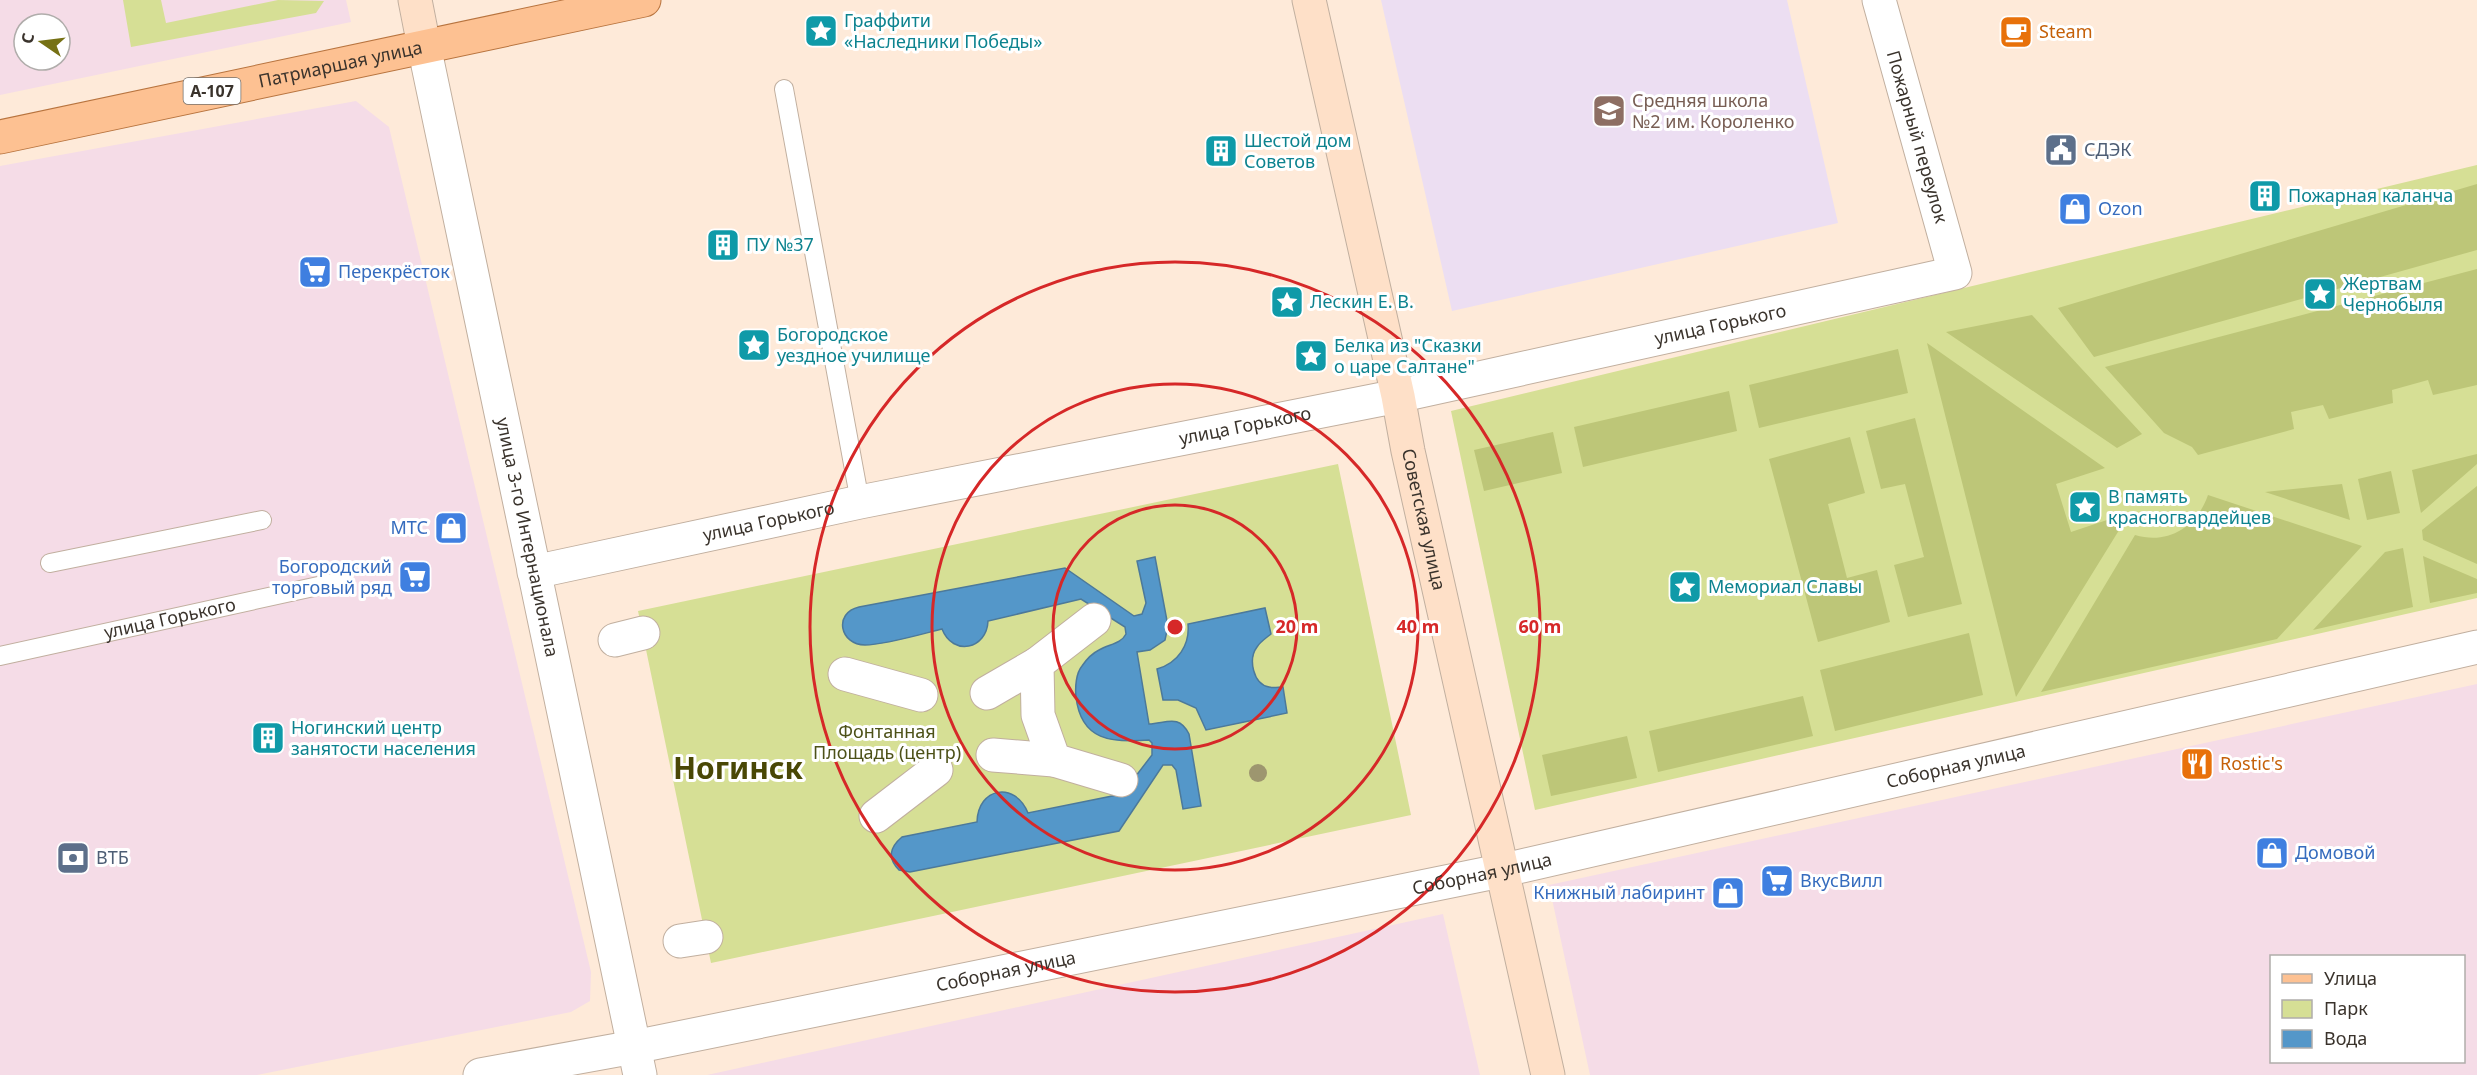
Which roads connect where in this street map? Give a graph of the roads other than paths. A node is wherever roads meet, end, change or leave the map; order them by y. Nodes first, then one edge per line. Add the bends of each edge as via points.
1 (415, 0) edge
2 (644, 0) edge
3 (1309, 0) edge
4 (1878, 0) edge
5 (601, 5) edge
6 (424, 46) junction
7 (784, 89) dead end
8 (0, 137) edge
9 (1955, 273) joint
10 (1398, 396) junction
11 (860, 502) junction
12 (262, 520) dead end
13 (50, 563) dead end
14 (534, 572) junction
15 (341, 581) dead end
16 (1094, 620) dead end
17 (2477, 648) edge
18 (0, 656) edge
19 (1037, 664) junction
20 (845, 674) dead end
21 (987, 693) dead end
22 (921, 695) dead end
23 (993, 755) dead end
24 (1054, 760) junction
25 (936, 770) dead end
26 (1121, 780) dead end
27 (876, 816) dead end
28 (1500, 871) junction
29 (637, 1061) edge
30 (480, 1075) edge
31 (1548, 1075) edge

1 - 6 street, улица 3-го Интернационала
2 - 5 main road, Патриаршая улица / А-107
3 - 10 street, Советская улица
4 - 9 street, Пожарный переулок
5 - 6 main road, Патриаршая улица / А-107
6 - 8 main road, Патриаршая улица / А-107
6 - 14 street, улица 3-го Интернационала
7 - 11 lane
9 - 10 street, улица Горького
10 - 11 street, улица Горького
10 - 28 street, Советская улица
11 - 14 street, улица Горького
12 - 13 lane
14 - 29 street, улица 3-го Интернационала
15 - 18 lane, улица Горького
16 - 19 street
17 - 28 street, Соборная улица
19 - 21 street
19 - 24 street via 1038,715
20 - 22 street
23 - 24 street
24 - 26 street
25 - 27 street
28 - 29 street, Соборная улица
28 - 31 street, Советская улица
29 - 30 street, Соборная улица

